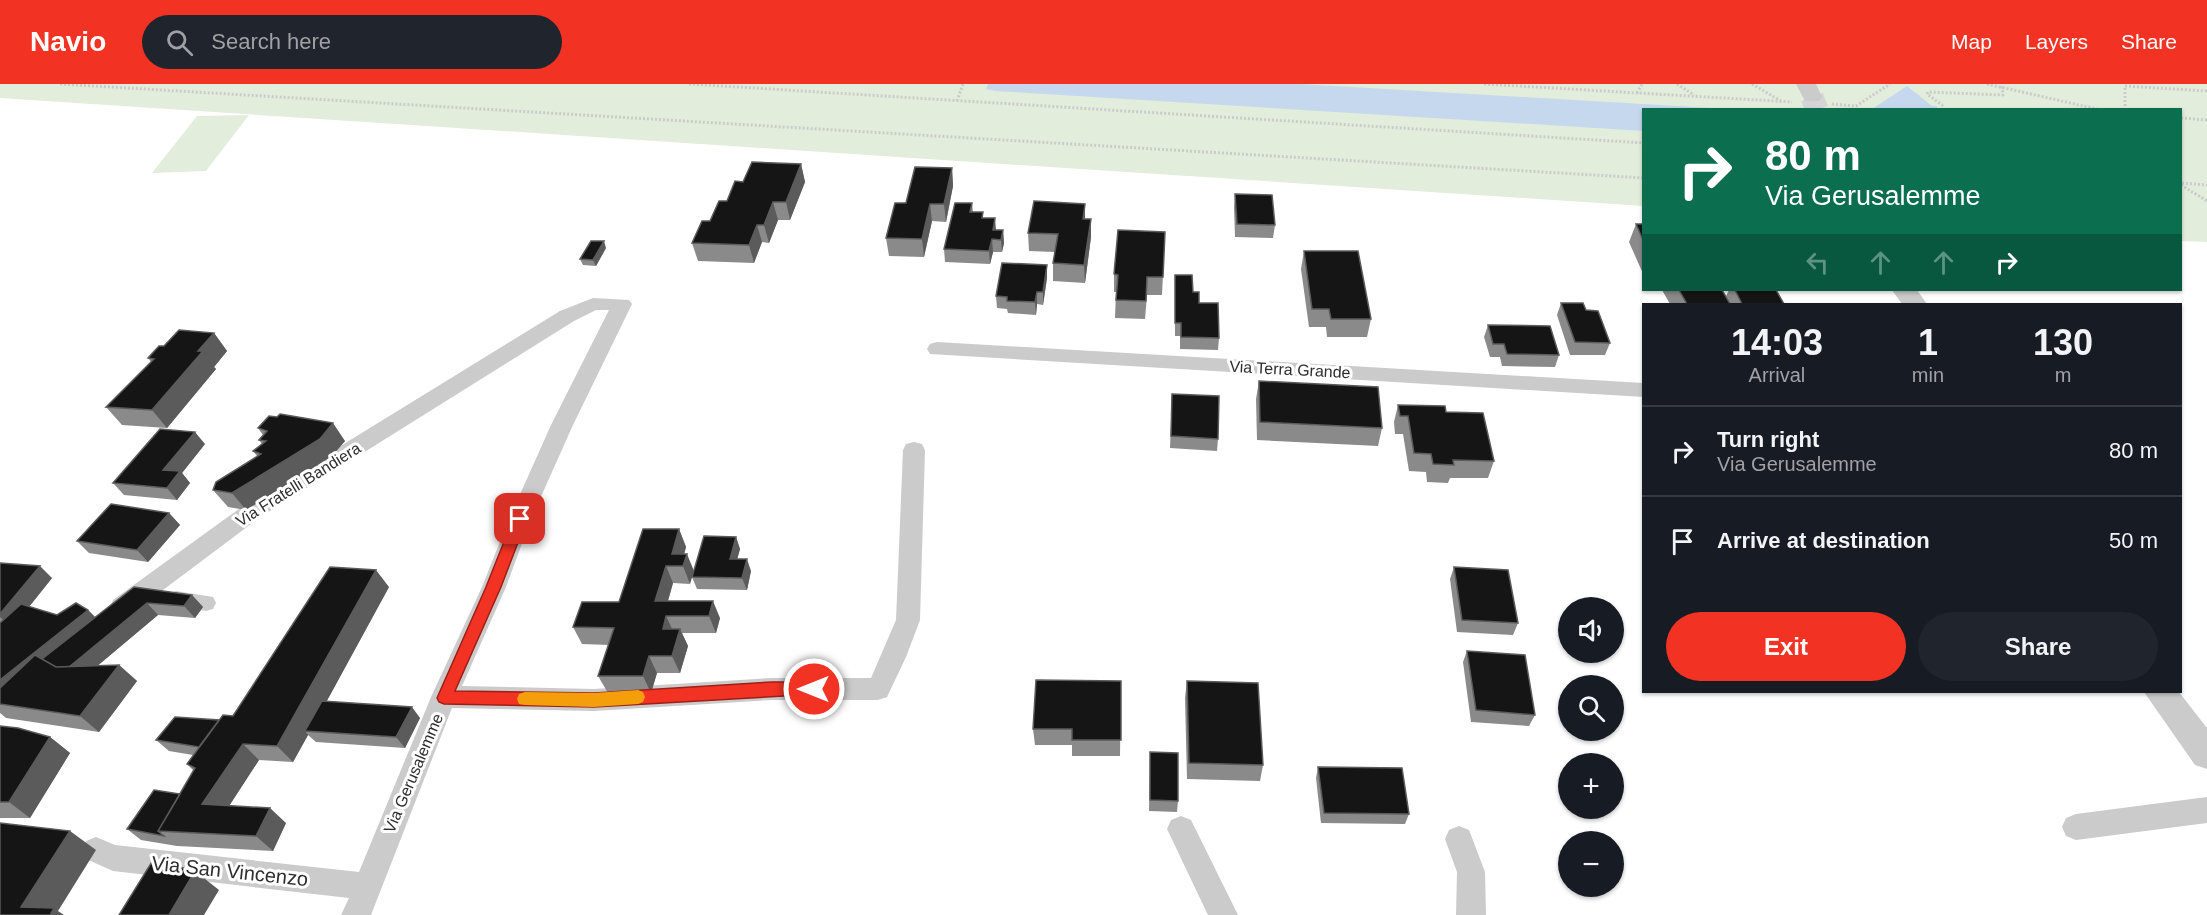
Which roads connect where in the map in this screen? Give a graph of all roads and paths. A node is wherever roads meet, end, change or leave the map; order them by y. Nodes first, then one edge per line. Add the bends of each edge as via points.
1 (60, 84) edge
2 (689, 84) edge
3 (963, 84) edge
4 (1484, 84) edge
5 (1642, 84) edge
6 (1677, 84) edge
7 (1752, 84) edge
8 (1890, 84) edge
9 (1987, 84) edge
10 (2002, 86) junction
11 (2207, 91) edge
12 (1637, 93) junction
13 (1696, 96) junction
14 (1809, 97) edge
15 (957, 101) junction
16 (1782, 102) junction
17 (1943, 108) edge
18 (2093, 108) edge
19 (2125, 108) edge
20 (2182, 118) edge
21 (2207, 120) edge
22 (1642, 143) edge
23 (1642, 178) edge
24 (2182, 184) edge
25 (2182, 185) edge
26 (2207, 185) edge
27 (2207, 201) edge
28 (1905, 291) edge
29 (1914, 303) edge
30 (622, 304) joint
31 (937, 349) dead end
32 (1642, 390) edge
33 (914, 450) dead end
34 (138, 595) junction
35 (206, 603) dead end
36 (106, 621) edge
37 (2161, 693) edge
38 (444, 698) junction
39 (2207, 754) edge
40 (2207, 810) edge
41 (2076, 827) dead end
42 (1181, 829) dead end
43 (1459, 839) dead end
44 (96, 850) dead end
45 (366, 886) junction
46 (356, 915) edge
47 (1223, 915) edge
48 (1471, 915) edge

1 - 23 path
2 - 15 path
3 - 15 path
4 - 12 path
5 - 12 path
6 - 13 path
7 - 16 path
8 - 14 path via 1856,106
9 - 10 path
10 - 17 path via 2002,95 1928,92
10 - 18 path
11 - 19 path via 2125,86
12 - 13 path
13 - 16 path
14 - 16 path
15 - 22 path
20 - 21 path
24 - 26 path
25 - 27 path
28 - 29 street
30 - 34 street, Via Fratelli Bandiera via 592,304 567,316 251,512
30 - 38 street, Via Gerusalemme via 562,425
31 - 32 street, Via Terra Grande
33 - 38 street via 908,620 878,689 772,689 594,700
34 - 35 street
34 - 36 street, Via Fratelli Bandiera
37 - 39 street
38 - 45 street, Via Gerusalemme
40 - 41 street
42 - 47 street
43 - 48 street via 1471,872
44 - 45 street, Via San Vincenzo via 114,858
45 - 46 street, Via Gerusalemme

